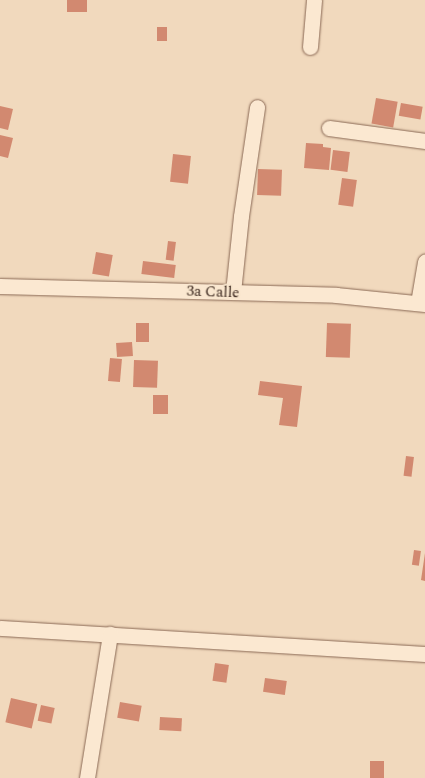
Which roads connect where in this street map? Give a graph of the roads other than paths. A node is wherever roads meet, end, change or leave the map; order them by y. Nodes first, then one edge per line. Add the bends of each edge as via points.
1 (314, 0) edge
2 (310, 47) dead end
3 (257, 108) dead end
4 (329, 128) dead end
5 (425, 141) edge
6 (425, 262) edge
7 (0, 286) edge
8 (233, 292) junction
9 (421, 304) edge
10 (0, 628) edge
11 (110, 634) junction
12 (425, 654) edge
13 (86, 778) edge

1 - 2 street
3 - 8 street
4 - 5 street
6 - 9 street
7 - 8 street, 3a Calle
8 - 9 street, 3a Calle via 336,295
10 - 11 street
11 - 12 street
11 - 13 street

